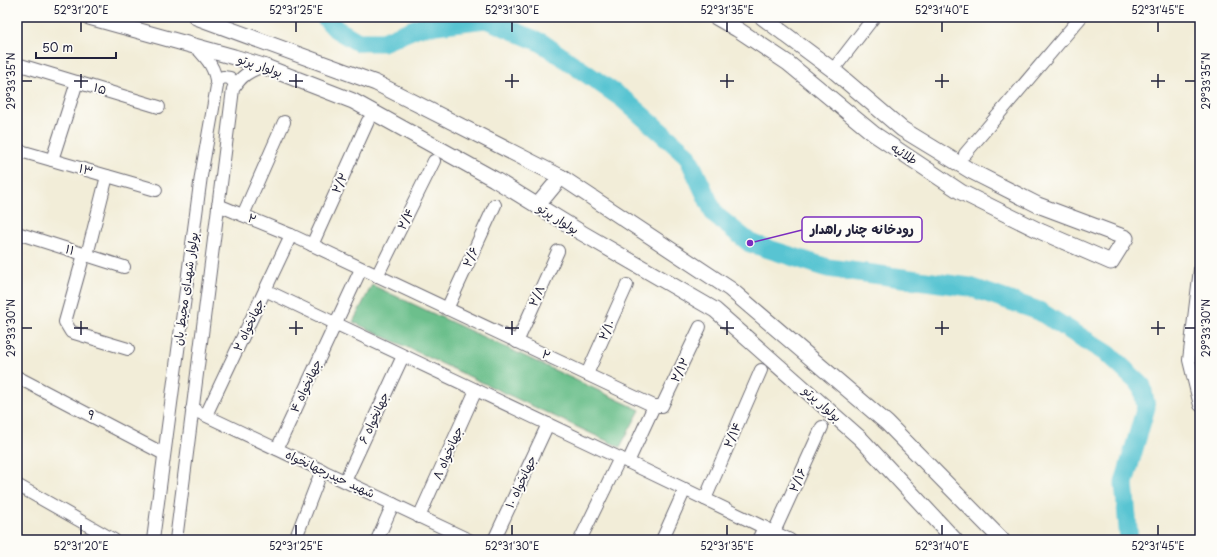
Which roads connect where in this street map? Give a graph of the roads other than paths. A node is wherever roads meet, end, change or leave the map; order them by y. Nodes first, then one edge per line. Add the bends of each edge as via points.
1 (89, 17) edge
2 (196, 17) edge
3 (716, 17) edge
4 (762, 17) edge
5 (874, 17) edge
6 (1080, 17) edge
7 (195, 46) junction
8 (17, 64) edge
9 (263, 66) junction
10 (833, 70) junction
11 (77, 82) junction
12 (216, 82) junction
13 (236, 85) junction
14 (159, 107) dead end
15 (368, 121) dead end
16 (284, 122) dead end
17 (17, 150) edge
18 (965, 154) dead end
19 (52, 160) junction
20 (434, 161) dead end
21 (107, 176) junction
22 (561, 177) junction
23 (156, 190) dead end
24 (218, 205) junction
25 (495, 205) dead end
26 (537, 206) junction
27 (243, 215) junction
28 (17, 232) edge
29 (291, 235) junction
30 (312, 245) junction
31 (558, 251) dead end
32 (86, 254) junction
33 (124, 267) dead end
34 (361, 269) junction
35 (1200, 269) edge
36 (377, 276) junction
37 (627, 285) dead end
38 (265, 290) junction
39 (446, 309) junction
40 (335, 323) junction
41 (700, 327) dead end
42 (517, 342) junction
43 (128, 349) dead end
44 (403, 356) junction
45 (761, 370) dead end
46 (587, 374) junction
47 (17, 376) edge
48 (476, 390) junction
49 (1200, 405) edge
50 (654, 406) junction
51 (192, 409) junction
52 (206, 415) junction
53 (548, 424) junction
54 (822, 427) dead end
55 (277, 449) junction
56 (164, 454) junction
57 (624, 460) junction
58 (322, 470) junction
59 (345, 481) junction
60 (17, 485) edge
61 (685, 489) junction
62 (705, 499) junction
63 (393, 504) junction
64 (419, 516) junction
65 (769, 530) junction
66 (464, 539) edge
67 (114, 540) edge
68 (153, 540) edge
69 (176, 540) edge
70 (295, 540) edge
71 (377, 540) edge
72 (494, 540) edge
73 (580, 540) edge
74 (662, 540) edge
75 (758, 540) edge
76 (790, 540) edge
77 (955, 540) edge
78 (1002, 540) edge

1 - 7 main road, بولوار پرتو
2 - 22 main road, بولوار پرتو via 376,83
3 - 10 main road, طلائیه via 788,63 874,134 961,192 1111,262 1126,238 1038,205 971,172 902,130
4 - 10 main road, طلائیه
5 - 10 street
6 - 18 street
7 - 9 main road, بولوار پرتو
7 - 12 street, بولوار شهدای محیط بان via 209,60 216,75
8 - 11 street, ۱۵
9 - 13 street via 249,72
9 - 26 main road, بولوار پرتو via 353,101 494,179
11 - 14 street, ۱۵
11 - 19 street
12 - 13 street via 223,77 230,78
12 - 56 street, بولوار شهدای محیط بان
13 - 24 street, بولوار شهدای محیط بان via 233,89
15 - 30 street, ۲/۲
16 - 27 street
17 - 19 street, ۱۳
19 - 21 street, ۱۳
20 - 36 street, ۲/۴
21 - 23 street, ۱۳
21 - 32 street
22 - 26 main road
22 - 78 main road, بولوار پرتو via 730,289 887,423
24 - 27 street, ۲
24 - 51 street, بولوار شهدای محیط بان
25 - 39 street, ۲/۶
26 - 77 main road, بولوار پرتو via 715,310 860,439
27 - 29 street, ۲
28 - 32 street, ۱۱
29 - 30 street, ۲
29 - 38 street, جهانخواه ۲
30 - 34 street, ۲
31 - 42 street, ۲/۸
32 - 33 street, ۱۱
32 - 43 street via 65,322 71,332
34 - 36 street, ۲
34 - 40 street, جهانخواه ۴
35 - 49 street via 1189,360
36 - 39 street, ۲
37 - 46 street, ۲/۱۰
38 - 40 street
38 - 52 street, جهانخواه ۲
39 - 42 street, ۲
40 - 44 street
40 - 55 street, جهانخواه ۴
41 - 50 street, ۲/۱۲ via 662,406
42 - 46 street, ۲
44 - 48 street
44 - 59 street, جهانخواه ۶
45 - 62 street, ۲/۱۴
46 - 50 street, ۲
47 - 56 street, ۹
48 - 53 street
48 - 64 street, جهانخواه ۸
50 - 57 street
51 - 52 street, شهید حیدرجهانخواه
51 - 69 street, بولوار شهدای محیط بان
52 - 55 street, شهید حیدرجهانخواه
53 - 57 street
53 - 72 street, جهانخواه ۱۰
54 - 65 street, ۲/۱۶
55 - 58 street, شهید حیدرجهانخواه
56 - 68 street, بولوار شهدای محیط بان
57 - 61 street
57 - 73 street
58 - 59 street, شهید حیدرجهانخواه
58 - 70 street
59 - 63 street, شهید حیدرجهانخواه
60 - 67 street
61 - 62 street
61 - 74 street
62 - 65 street
63 - 64 street, شهید حیدرجهانخواه
63 - 71 street
64 - 66 street, شهید حیدرجهانخواه
65 - 75 street, ۲/۱۶
65 - 76 street

